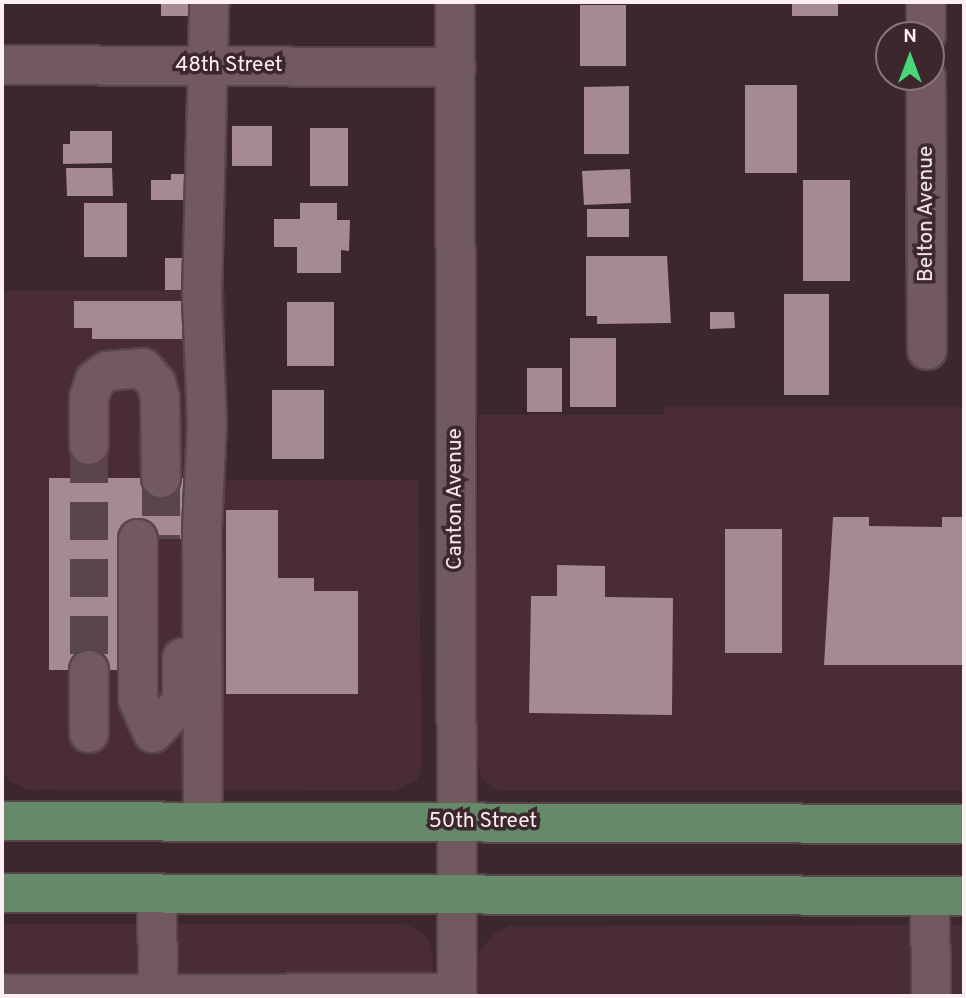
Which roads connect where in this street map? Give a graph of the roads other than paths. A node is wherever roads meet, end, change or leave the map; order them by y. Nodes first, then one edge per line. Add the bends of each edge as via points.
1 (209, 2) edge
2 (455, 2) edge
3 (926, 2) edge
4 (926, 21) edge
5 (2, 65) edge
6 (208, 66) junction
7 (456, 67) junction
8 (926, 91) edge
9 (927, 351) dead end
10 (89, 445) tunnel mouth
11 (160, 478) tunnel mouth
12 (161, 539) tunnel mouth
13 (89, 670) tunnel mouth
14 (89, 733) dead end
15 (153, 733) dead end
16 (2, 821) edge
17 (203, 821) junction
18 (455, 822) junction
19 (964, 824) edge
20 (2, 893) edge
21 (157, 894) junction
22 (456, 894) junction
23 (947, 896) edge
24 (2, 994) edge
25 (158, 994) junction
26 (457, 994) edge
27 (384, 995) edge
28 (931, 996) edge

1 - 6 street
2 - 7 street, Canton Avenue
3 - 4 street
5 - 6 street, 48th Street
6 - 7 street, 48th Street
6 - 17 street via 202,299 207,423 202,529
7 - 18 street, Canton Avenue
8 - 9 street, Belton Avenue
10 - 11 street via 89,398 95,380 107,371 133,368 156,383 160,397
12 - 15 street via 160,702
13 - 14 street
16 - 17 main road, 50th Street
17 - 18 main road, 50th Street
18 - 19 main road, 50th Street
18 - 22 street, Canton Avenue
20 - 21 main road
21 - 22 main road
21 - 25 street
22 - 23 main road
22 - 26 street, Canton Avenue
23 - 28 street
24 - 25 street
25 - 27 street
26 - 27 street

